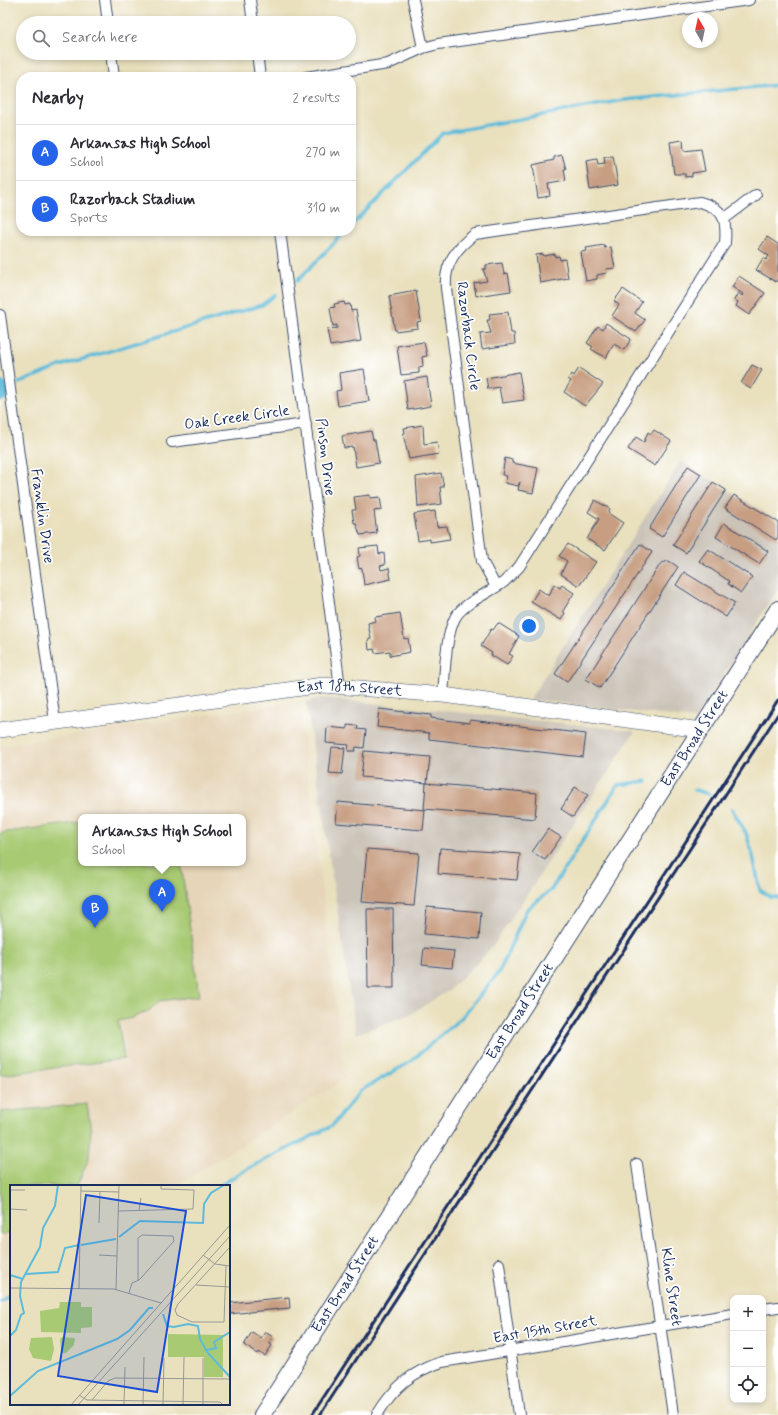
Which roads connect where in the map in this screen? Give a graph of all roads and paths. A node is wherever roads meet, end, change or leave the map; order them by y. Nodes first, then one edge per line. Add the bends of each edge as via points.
1 (105, 0) edge
2 (250, 0) edge
3 (413, 0) edge
4 (749, 0) edge
5 (107, 16) edge
6 (252, 16) edge
7 (422, 48) junction
8 (112, 60) edge
9 (258, 60) edge
10 (113, 72) edge
11 (259, 72) edge
12 (338, 72) edge
13 (756, 195) dead end
14 (724, 219) junction
15 (281, 236) edge
16 (0, 314) edge
17 (306, 424) junction
18 (172, 442) dead end
19 (496, 587) junction
20 (778, 609) edge
21 (340, 687) junction
22 (442, 695) junction
23 (55, 722) junction
24 (0, 730) edge
25 (701, 730) junction
26 (637, 1164) dead end
27 (500, 1264) dead end
28 (778, 1307) edge
29 (766, 1309) edge
30 (730, 1314) edge
31 (661, 1326) junction
32 (510, 1352) junction
33 (378, 1413) edge
34 (262, 1415) edge
35 (519, 1415) edge
36 (673, 1415) edge

1 - 5 street
2 - 6 street
3 - 7 street
4 - 7 street
7 - 12 street via 388,64
8 - 10 street
9 - 11 street
13 - 14 street
14 - 19 street via 725,243 519,566
14 - 19 street, Razorback Circle via 712,205 700,202 490,231 475,234 461,245 449,262 445,276 446,288 482,561
15 - 17 street, Pinson Drive
16 - 23 street, Franklin Drive
17 - 18 street, Oak Creek Circle
17 - 21 street, Pinson Drive
19 - 22 street via 456,616 450,635
20 - 25 main road, East Broad Street
21 - 22 street, East 18th Street
21 - 23 street, East 18th Street via 322,685
22 - 25 street, East 18th Street
23 - 24 street, East 18th Street
25 - 34 main road, East Broad Street
26 - 31 street, Kline Street
27 - 32 street
28 - 29 street
30 - 31 street, East 15th Street
31 - 32 street, East 15th Street
31 - 36 street, Kline Street
32 - 33 street, East 15th Street via 442,1362 422,1368 406,1379
32 - 35 street

